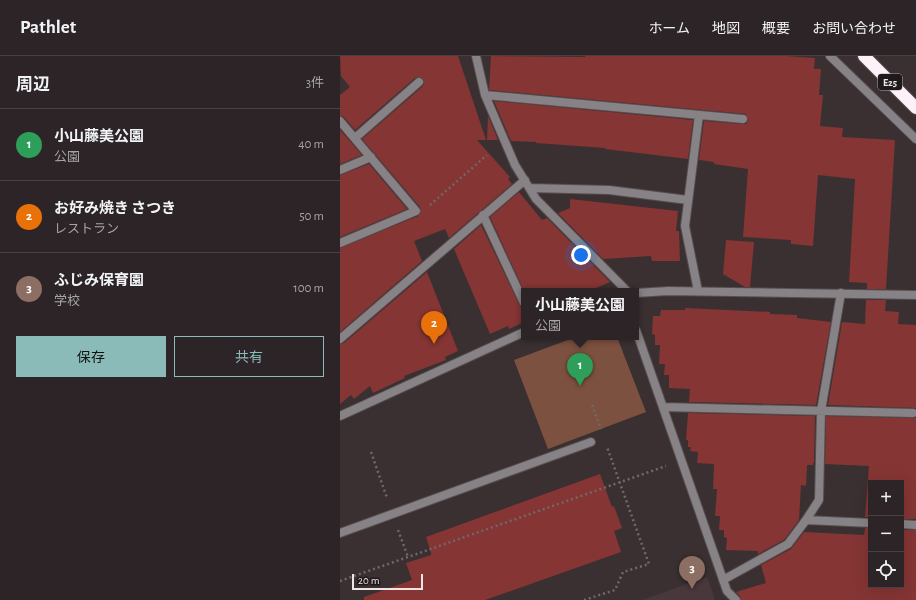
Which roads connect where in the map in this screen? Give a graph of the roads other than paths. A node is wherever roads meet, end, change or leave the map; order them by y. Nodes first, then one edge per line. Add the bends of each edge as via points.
1 (476, 56) edge
2 (830, 56) edge
3 (864, 56) edge
4 (419, 82) dead end
5 (485, 95) junction
6 (916, 108) edge
7 (699, 115) junction
8 (743, 119) dead end
9 (340, 121) edge
10 (355, 138) junction
11 (916, 139) edge
12 (371, 157) junction
13 (340, 170) edge
14 (525, 180) junction
15 (530, 188) junction
16 (688, 200) junction
17 (483, 215) junction
18 (340, 243) edge
19 (624, 288) edge
20 (698, 291) junction
21 (639, 293) edge
22 (841, 293) junction
23 (916, 295) edge
24 (521, 297) edge
25 (521, 333) edge
26 (340, 339) edge
27 (639, 339) edge
28 (663, 407) junction
29 (821, 411) junction
30 (913, 413) dead end
31 (340, 416) edge
32 (591, 442) dead end
33 (806, 520) junction
34 (868, 523) edge
35 (904, 524) edge
36 (916, 525) edge
37 (340, 533) edge
38 (723, 580) junction
39 (736, 600) edge

1 - 5 street
2 - 11 street
3 - 6 highway, E25
4 - 10 street
5 - 7 street
5 - 14 street via 515,165
7 - 8 street
7 - 16 street
9 - 10 street
10 - 12 street
12 - 13 street
12 - 18 street via 416,211
14 - 15 street
14 - 17 street
15 - 16 street via 609,190
15 - 19 street via 536,199
16 - 20 street via 685,226
17 - 24 street
17 - 26 street
20 - 21 street
20 - 22 street
22 - 23 street
22 - 29 street
25 - 31 street
27 - 28 street
28 - 29 street
28 - 38 street
29 - 30 street
29 - 33 street via 818,500
32 - 37 street
33 - 34 street
33 - 38 street via 788,544
35 - 36 street
38 - 39 street via 727,591

